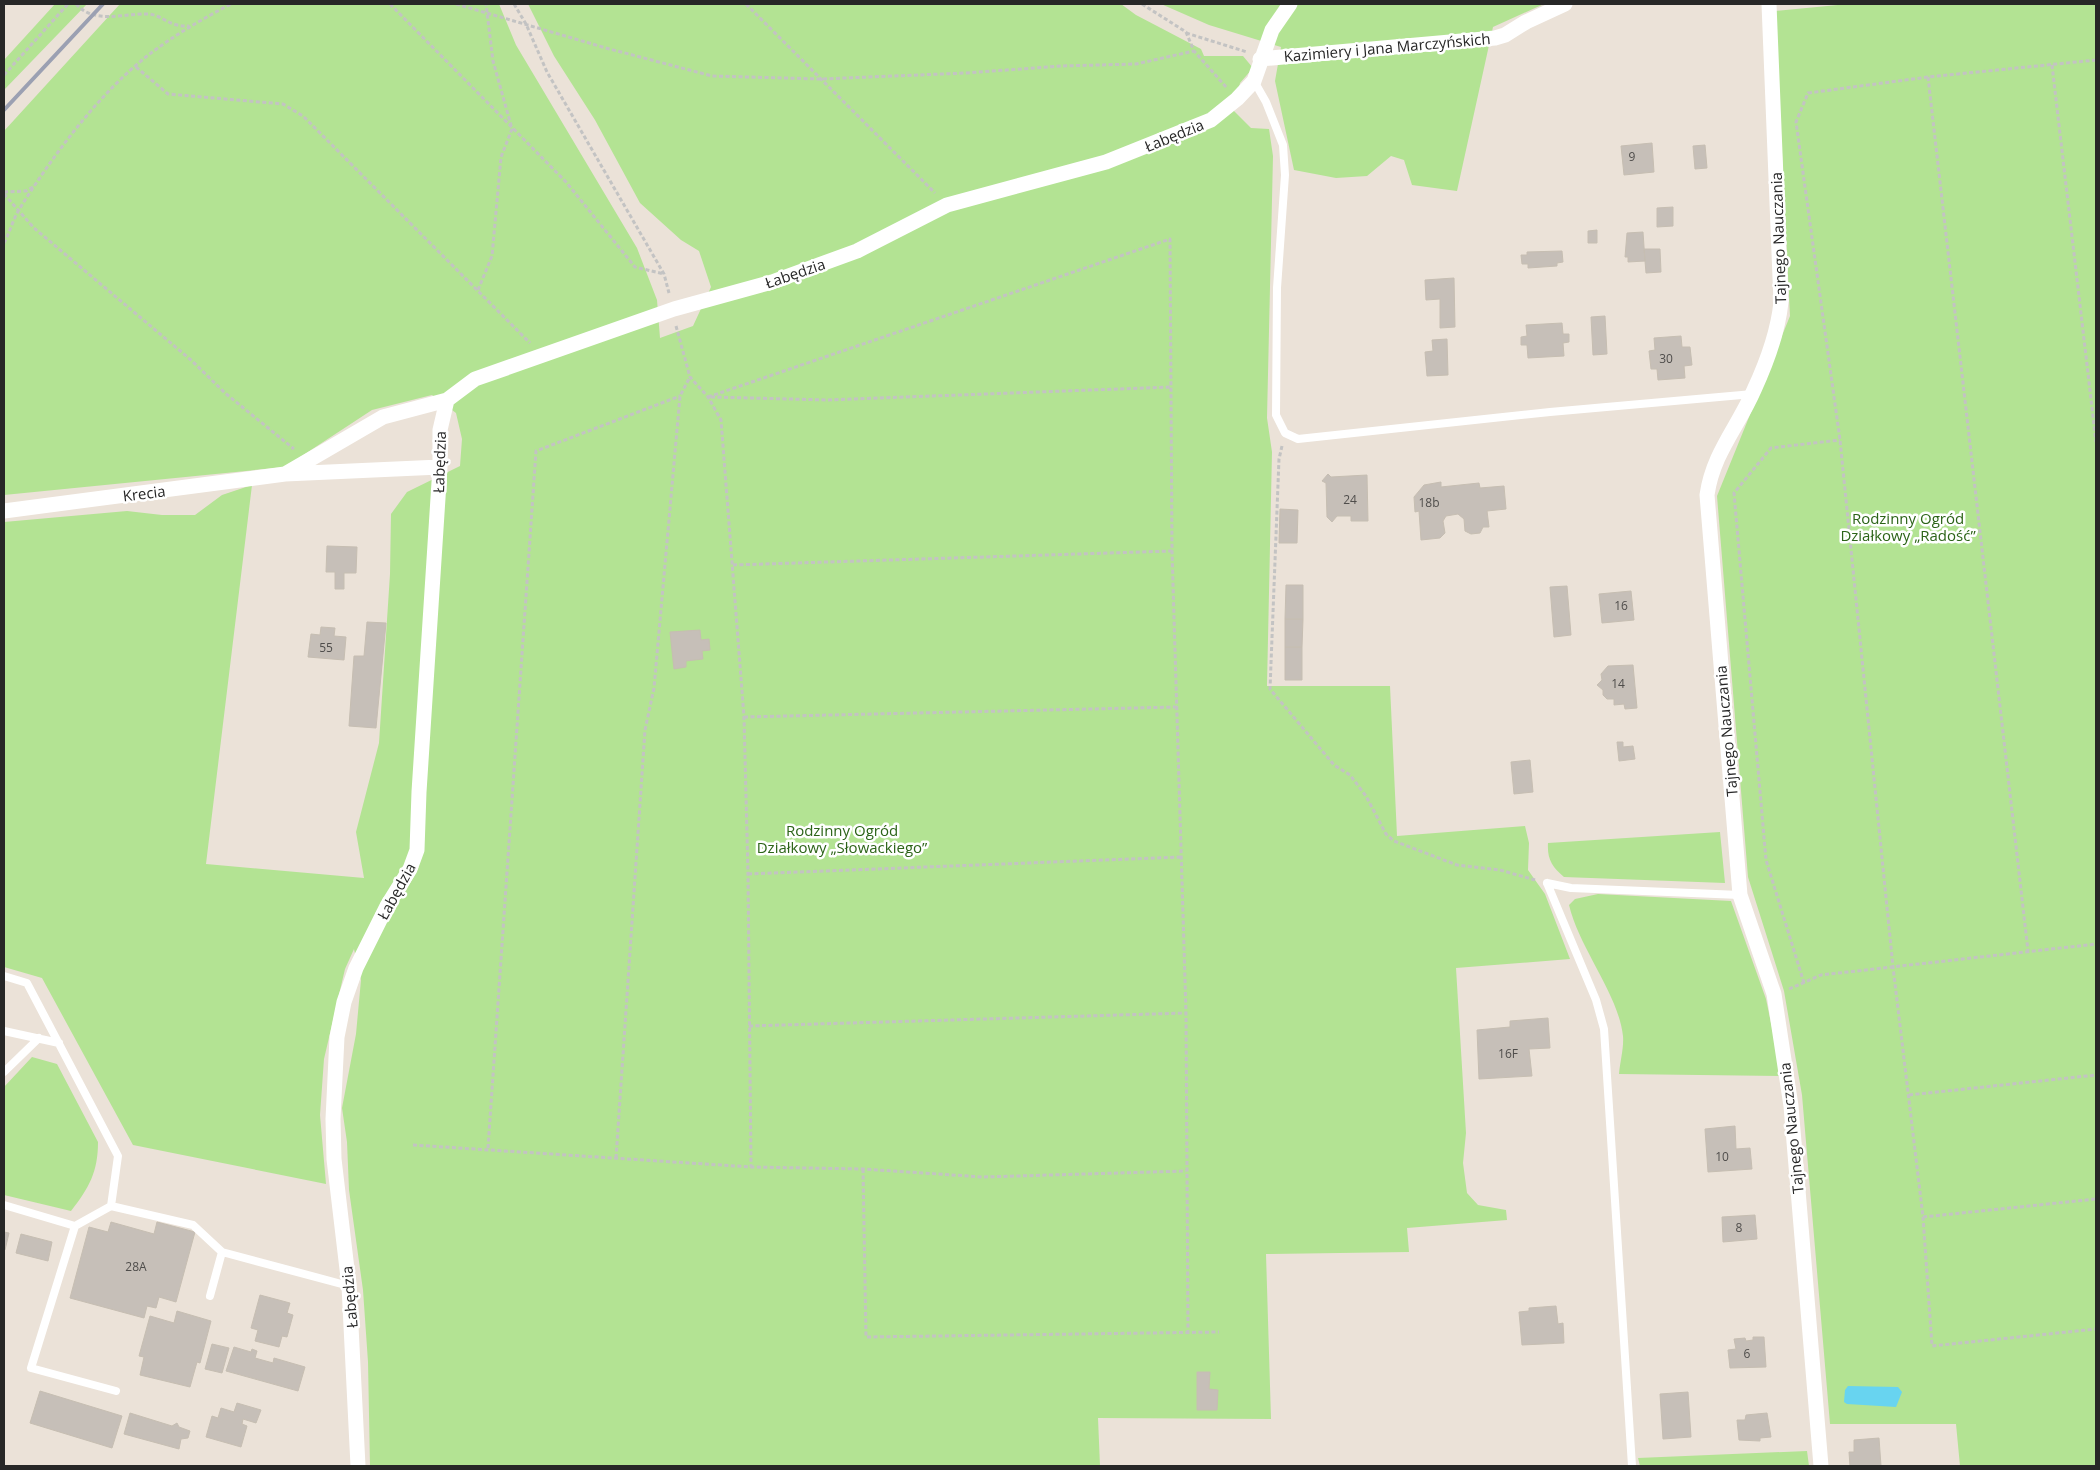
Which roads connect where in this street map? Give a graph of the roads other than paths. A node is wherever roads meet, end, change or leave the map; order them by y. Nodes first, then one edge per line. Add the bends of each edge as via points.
1 (1290, 4) edge
2 (1565, 4) edge
3 (1769, 4) edge
4 (1260, 59) junction
5 (1254, 81) junction
6 (1752, 394) junction
7 (447, 400) junction
8 (440, 467) junction
9 (285, 474) junction
10 (4, 511) edge
11 (1740, 895) junction
12 (4, 976) edge
13 (4, 1030) edge
14 (39, 1038) junction
15 (59, 1043) junction
16 (4, 1072) edge
17 (4, 1205) edge
18 (111, 1206) junction
19 (75, 1226) junction
20 (222, 1252) junction
21 (349, 1286) junction
22 (210, 1296) dead end
23 (116, 1391) dead end
24 (358, 1466) edge
25 (1632, 1466) edge
26 (1821, 1466) edge

1 - 4 street, Łabędzia via 1272,30
2 - 4 street, Kazimiery i Jana Marczyńskich via 1495,38
3 - 6 street, Tajnego Nauczania via 1781,302 1774,338
4 - 5 street, Łabędzia
5 - 6 lane via 1283,145 1285,176 1277,288 1276,415 1285,434 1298,439
5 - 7 street, Łabędzia via 1211,120 1106,162 947,205 857,251 772,282 674,309 475,379
6 - 11 street, Tajnego Nauczania via 1714,462 1706,494
7 - 8 street, Łabędzia via 440,430
7 - 9 street, Krecia via 383,417
8 - 9 street, Krecia
8 - 21 street, Łabędzia via 417,850 410,869 356,968 344,1002 337,1037 334,1159
9 - 10 street, Krecia
11 - 25 lane via 1571,888 1547,883 1596,1000 1604,1029
11 - 26 street, Tajnego Nauczania via 1774,994 1792,1106
12 - 15 lane via 27,983
13 - 14 lane
14 - 15 lane
14 - 16 lane
15 - 18 lane via 118,1156
17 - 19 lane
18 - 19 lane
18 - 20 lane via 192,1225
19 - 23 lane via 31,1368
20 - 21 lane
20 - 22 lane
21 - 24 street, Łabędzia

